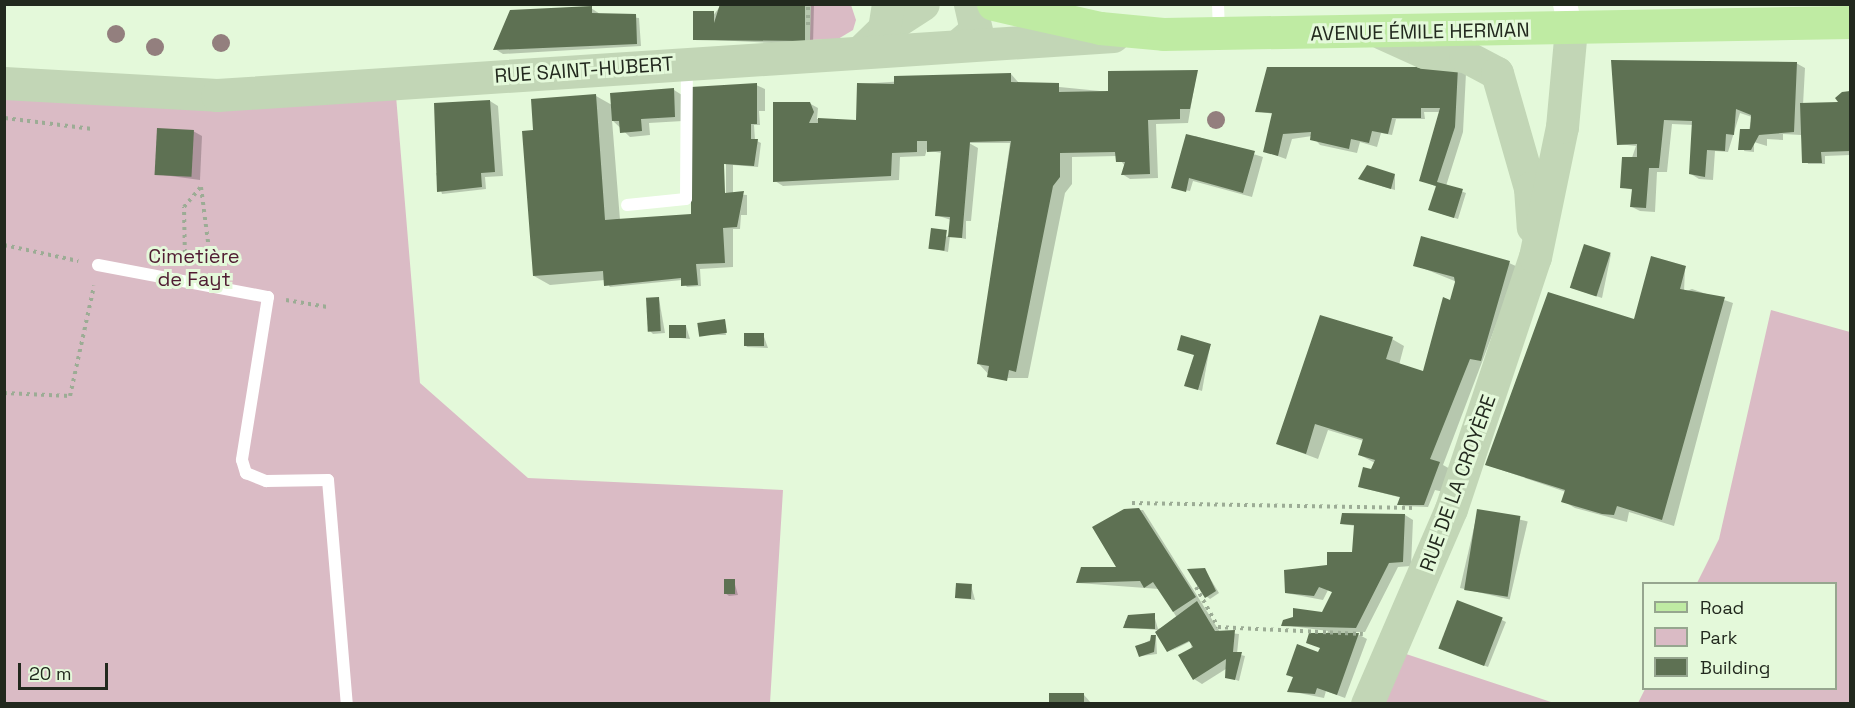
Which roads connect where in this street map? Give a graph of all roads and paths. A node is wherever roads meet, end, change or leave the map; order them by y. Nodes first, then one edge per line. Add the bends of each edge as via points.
1 (923, 4) edge
2 (970, 4) edge
3 (996, 6) edge
4 (1568, 17) edge
5 (1218, 19) edge
6 (1851, 22) edge
7 (878, 28) edge
8 (1382, 33) junction
9 (1163, 34) junction
10 (962, 42) junction
11 (687, 62) junction
12 (4, 83) edge
13 (5, 119) edge
14 (92, 129) dead end
15 (627, 205) dead end
16 (4, 245) edge
17 (1535, 257) junction
18 (98, 266) junction
19 (185, 281) junction
20 (214, 287) junction
21 (268, 297) junction
22 (327, 307) dead end
23 (4, 393) edge
24 (1132, 503) dead end
25 (1450, 509) junction
26 (1196, 587) dead end
27 (1400, 635) junction
28 (346, 704) edge
29 (1367, 704) edge

1 - 7 street
2 - 10 street via 976,30
3 - 9 main road, AVENUE ÉMILE HERMAN via 1100,28
4 - 6 main road, AVENUE ÉMILE HERMAN
4 - 8 main road, AVENUE ÉMILE HERMAN
4 - 17 street, RUE DE LA CROYÈRE via 1562,127
5 - 8 main road, AVENUE ÉMILE HERMAN
5 - 9 main road, AVENUE ÉMILE HERMAN
7 - 10 street, RUE SAINT-HUBERT
7 - 11 street, RUE SAINT-HUBERT
8 - 17 street, RUE DE LA CROYÈRE via 1424,52 1465,56 1497,73 1530,188
9 - 10 street, RUE SAINT-HUBERT
11 - 12 street, RUE SAINT-HUBERT via 218,95
11 - 15 lane via 688,194 680,202
13 - 14 path
16 - 18 path
17 - 25 street, RUE DE LA CROYÈRE
18 - 19 lane
18 - 23 path via 70,396
19 - 20 lane
19 - 20 path via 184,207 201,188
20 - 21 lane
21 - 22 path
21 - 28 lane via 242,460 246,473 266,481 328,480
24 - 25 path
25 - 27 street, RUE DE LA CROYÈRE
26 - 27 path via 1218,627
27 - 29 street, RUE DE LA CROYÈRE

